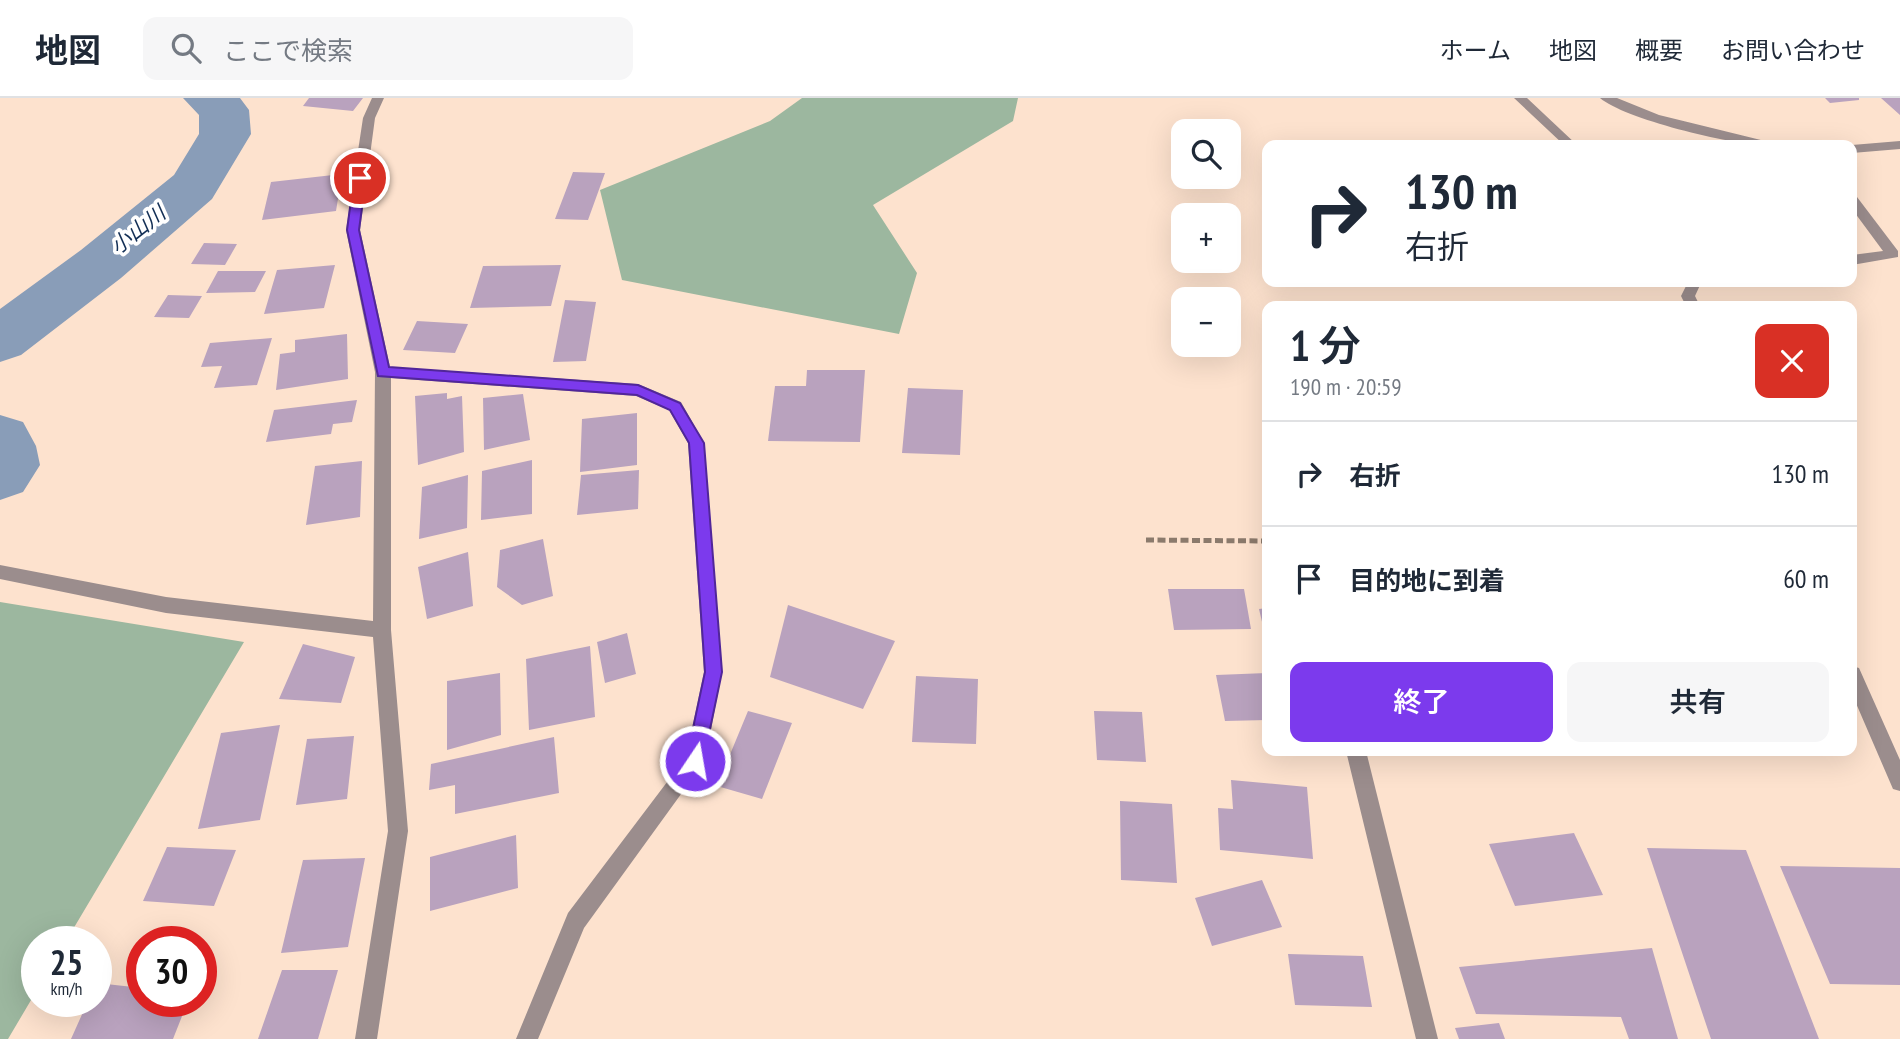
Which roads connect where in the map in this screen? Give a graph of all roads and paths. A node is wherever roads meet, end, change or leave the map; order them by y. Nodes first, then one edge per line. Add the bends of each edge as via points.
1 (378, 98) edge
2 (1520, 98) edge
3 (1606, 98) edge
4 (1566, 140) edge
5 (1744, 140) edge
6 (1900, 145) edge
7 (1857, 149) edge
8 (1857, 207) edge
9 (1857, 259) edge
10 (383, 372) junction
11 (1146, 540) dead end
12 (1262, 541) edge
13 (0, 572) edge
14 (382, 630) junction
15 (1857, 685) edge
16 (1357, 756) edge
17 (1900, 782) edge
18 (366, 1039) edge
19 (527, 1039) edge
20 (1427, 1039) edge

1 - 10 street via 369,118 353,230
2 - 4 street
3 - 5 street via 1655,118
6 - 7 street
8 - 9 street via 1893,254
10 - 14 street
10 - 19 street via 638,390 675,406 696,443 713,672 695,761 576,921
11 - 12 path
13 - 14 street via 166,605
14 - 18 street via 398,831
15 - 17 street
16 - 20 street

